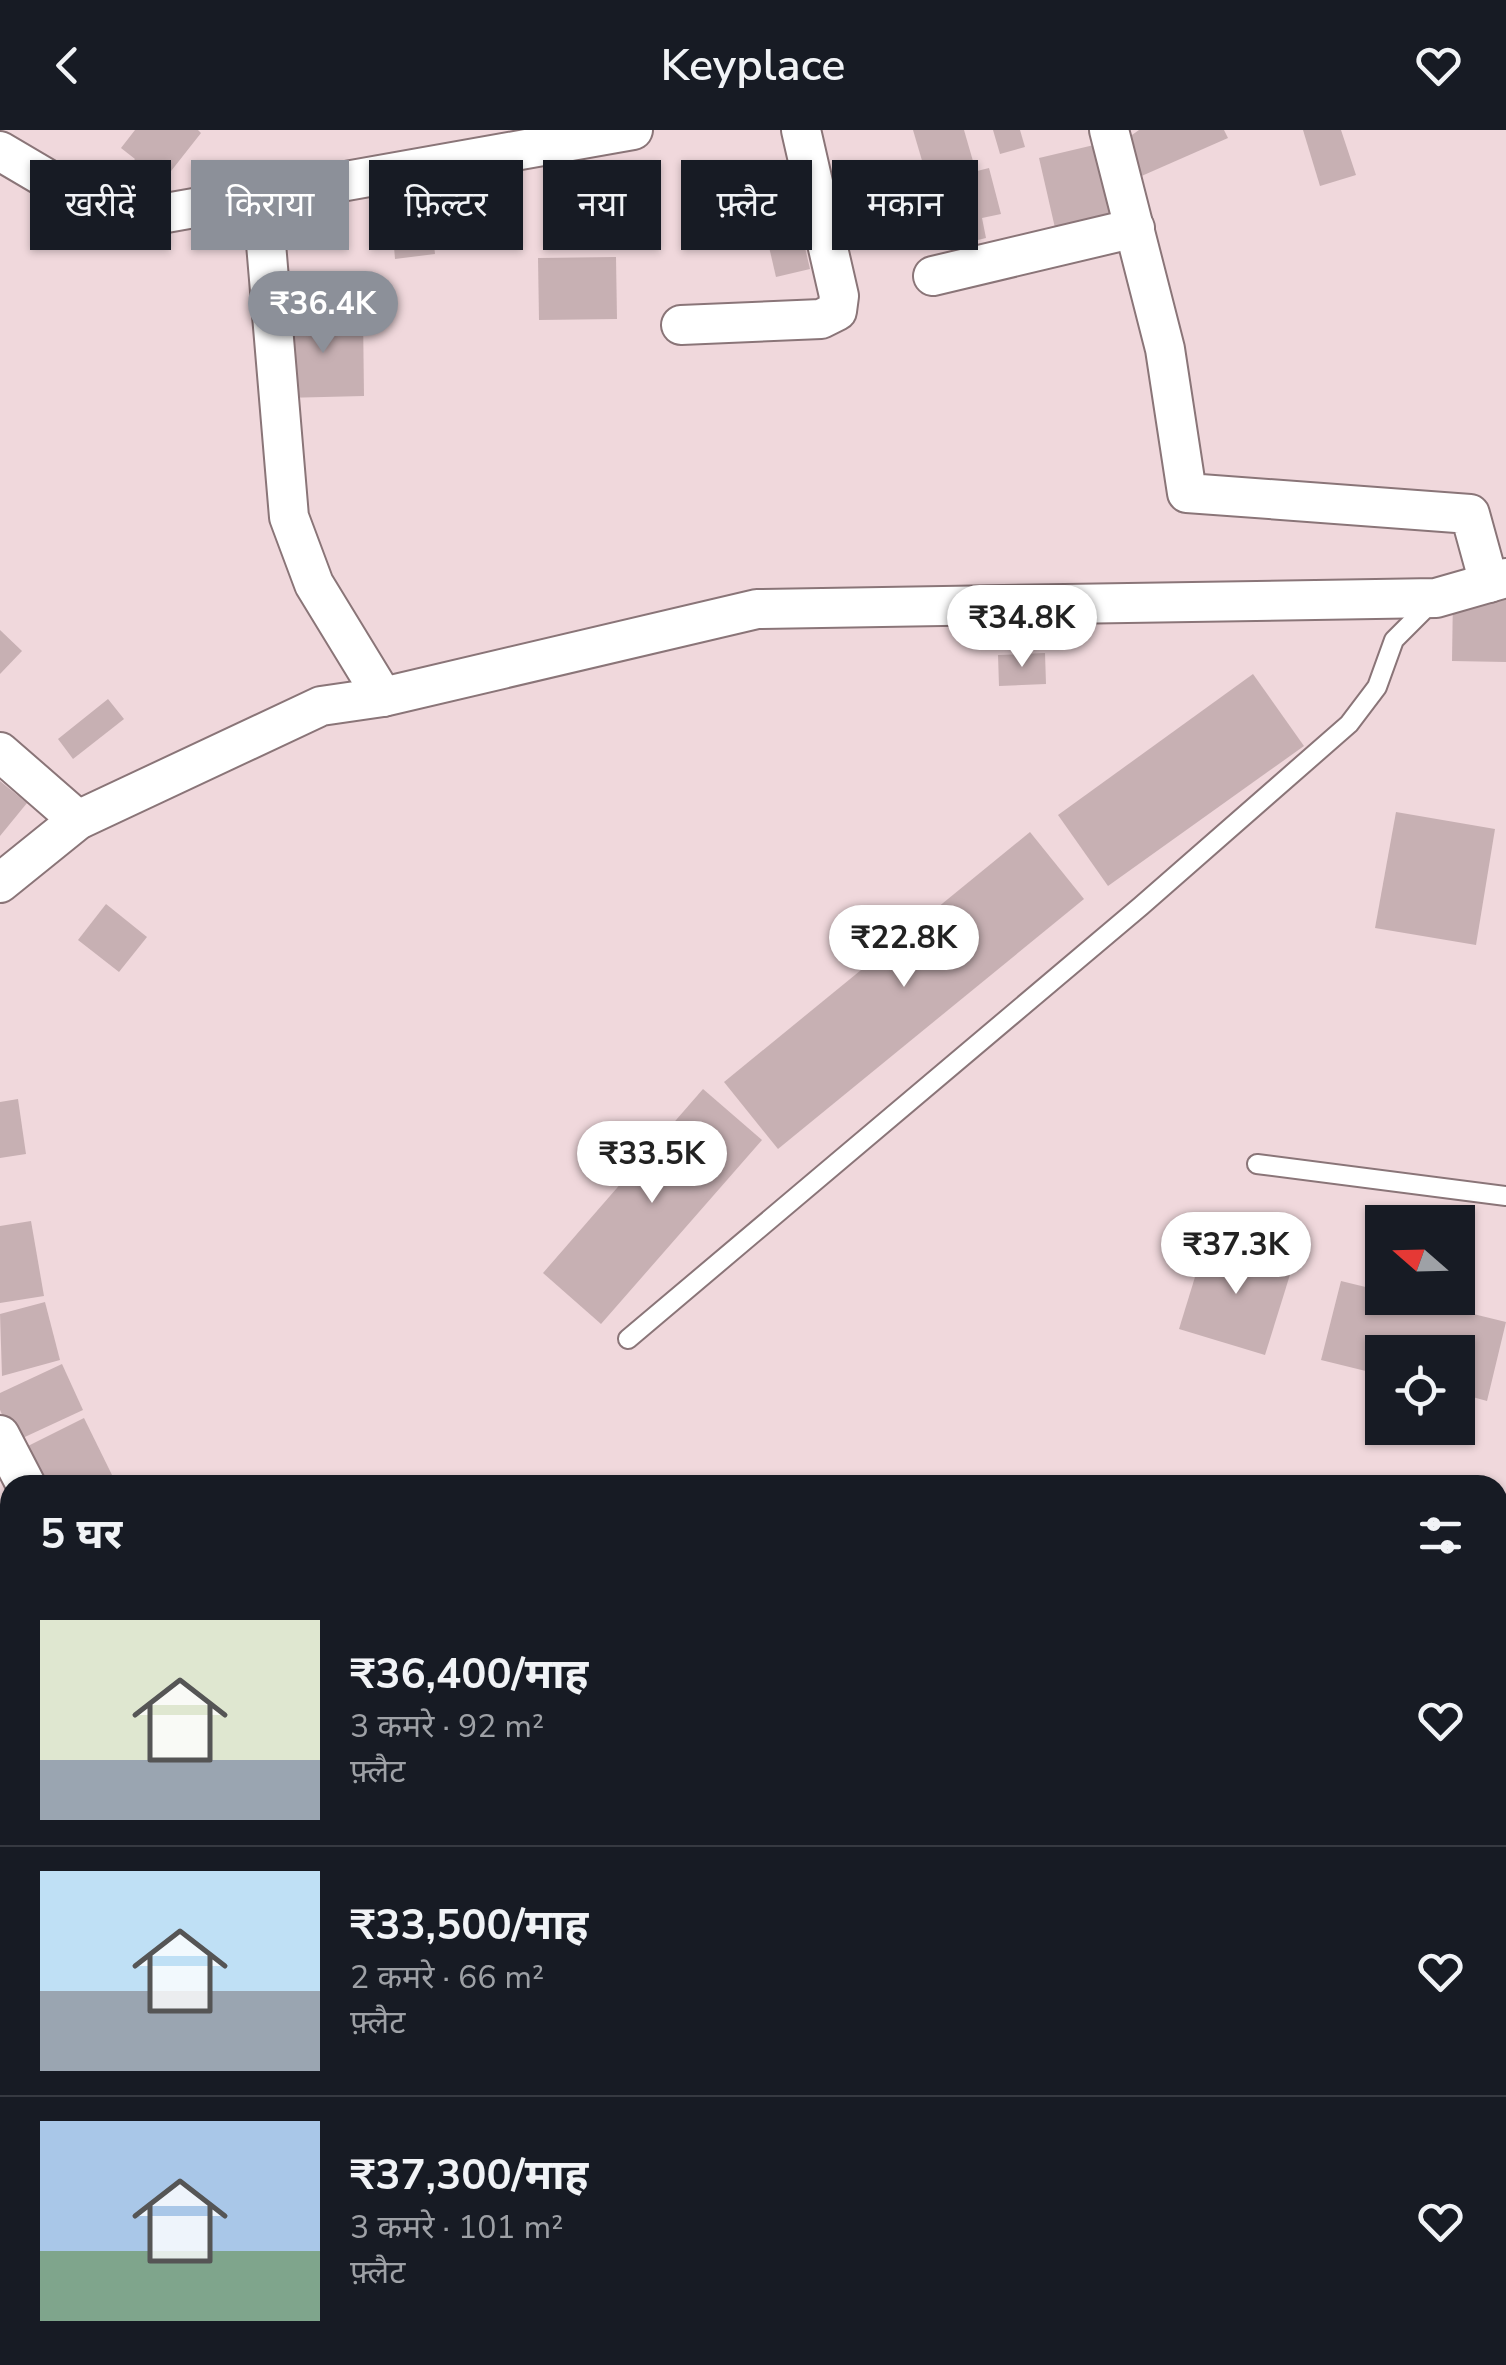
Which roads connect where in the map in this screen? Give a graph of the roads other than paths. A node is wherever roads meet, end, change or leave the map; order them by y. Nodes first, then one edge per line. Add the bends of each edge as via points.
1 (633, 130) edge
2 (801, 130) edge
3 (1110, 130) edge
4 (0, 151) edge
5 (349, 181) edge
6 (191, 209) edge
7 (1135, 228) junction
8 (267, 250) edge
9 (934, 276) dead end
10 (681, 326) dead end
11 (1498, 581) edge
12 (1436, 598) junction
13 (383, 697) junction
14 (0, 752) edge
15 (78, 820) junction
16 (0, 883) edge
17 (1257, 1164) dead end
18 (1506, 1196) edge
19 (628, 1340) dead end
20 (0, 1435) edge
21 (21, 1475) edge

1 - 5 street
2 - 10 street via 838,311 820,319
3 - 7 street
4 - 6 street via 95,206 166,213
7 - 9 street
7 - 11 street via 1165,349 1187,493 1470,514
8 - 13 street via 289,516 314,584
11 - 12 street
12 - 13 street via 757,609
12 - 19 lane via 1394,640 1377,687 1350,724
13 - 15 street via 321,706
14 - 15 street
15 - 16 street
17 - 18 lane
20 - 21 street

